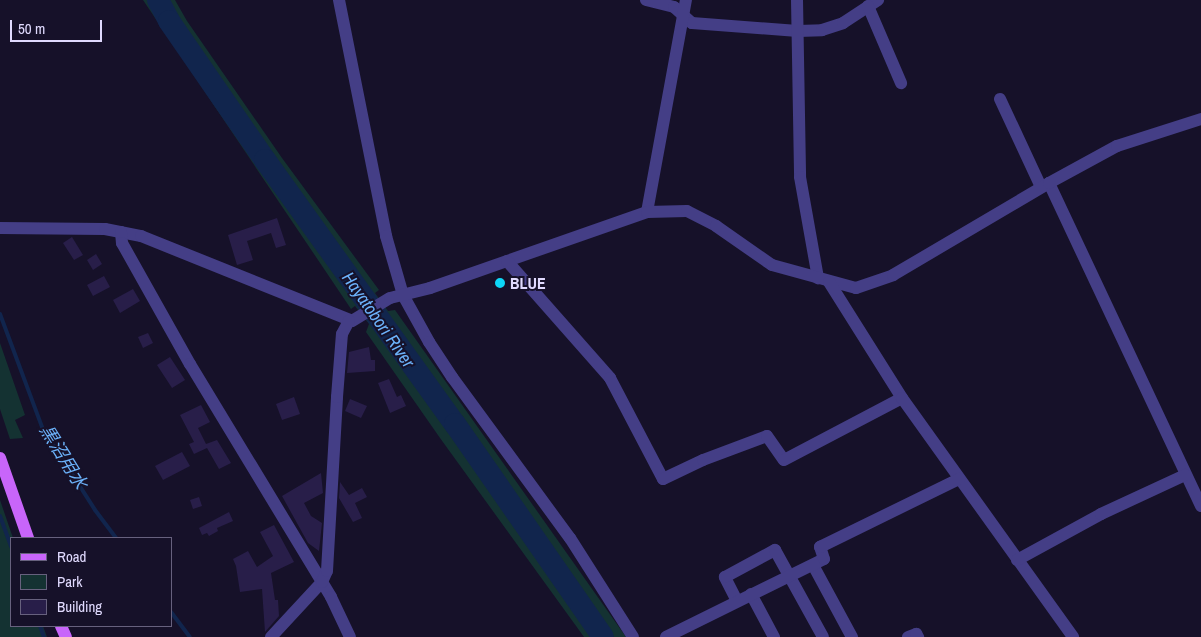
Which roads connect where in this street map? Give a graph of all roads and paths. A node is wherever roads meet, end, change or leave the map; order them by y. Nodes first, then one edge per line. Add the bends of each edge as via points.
1 (339, 0) edge
2 (646, 0) edge
3 (686, 0) edge
4 (797, 0) edge
5 (873, 3) edge
6 (684, 15) junction
7 (798, 31) junction
8 (901, 83) dead end
9 (1000, 99) dead end
10 (1201, 119) edge
11 (1045, 185) junction
12 (647, 212) junction
13 (0, 228) edge
14 (121, 232) junction
15 (507, 261) junction
16 (823, 280) junction
17 (403, 295) junction
18 (354, 319) junction
19 (902, 398) junction
20 (0, 458) edge
21 (1185, 474) junction
22 (959, 479) junction
23 (1201, 506) edge
24 (28, 537) edge
25 (1017, 560) junction
26 (813, 564) junction
27 (788, 576) junction
28 (322, 582) junction
29 (751, 594) junction
30 (737, 601) junction
31 (272, 637) edge
32 (350, 637) edge
33 (633, 637) edge
34 (666, 637) edge
35 (774, 637) edge
36 (823, 637) edge
37 (852, 637) edge
38 (908, 637) edge
39 (918, 637) edge
40 (1073, 637) edge

1 - 17 street via 386,236
2 - 6 street via 674,7
3 - 6 street
4 - 7 street
5 - 7 street via 844,22 822,30
5 - 8 street
6 - 7 street via 692,23
6 - 12 street
7 - 16 street via 800,177
9 - 11 street
10 - 11 street via 1117,146
11 - 16 street via 893,275 856,288
11 - 21 street
12 - 15 street
12 - 16 street via 687,211 716,226 772,265
13 - 14 street
14 - 18 street via 165,244
14 - 28 street via 122,243 190,364
15 - 17 street
15 - 19 street via 610,378 663,479 767,436 784,460
16 - 19 street
17 - 18 street via 386,300
17 - 33 street via 452,377 570,538
18 - 28 street via 342,334 327,571
19 - 22 street
20 - 24 main road
21 - 23 street
21 - 25 street via 1101,514
22 - 25 street
22 - 26 street via 820,547 824,559
25 - 40 street
26 - 27 street
26 - 37 street
27 - 29 street
27 - 30 street via 775,550 724,577
27 - 36 street
28 - 31 street
28 - 32 street
29 - 30 street
29 - 35 street
30 - 34 street
38 - 39 street via 916,634

